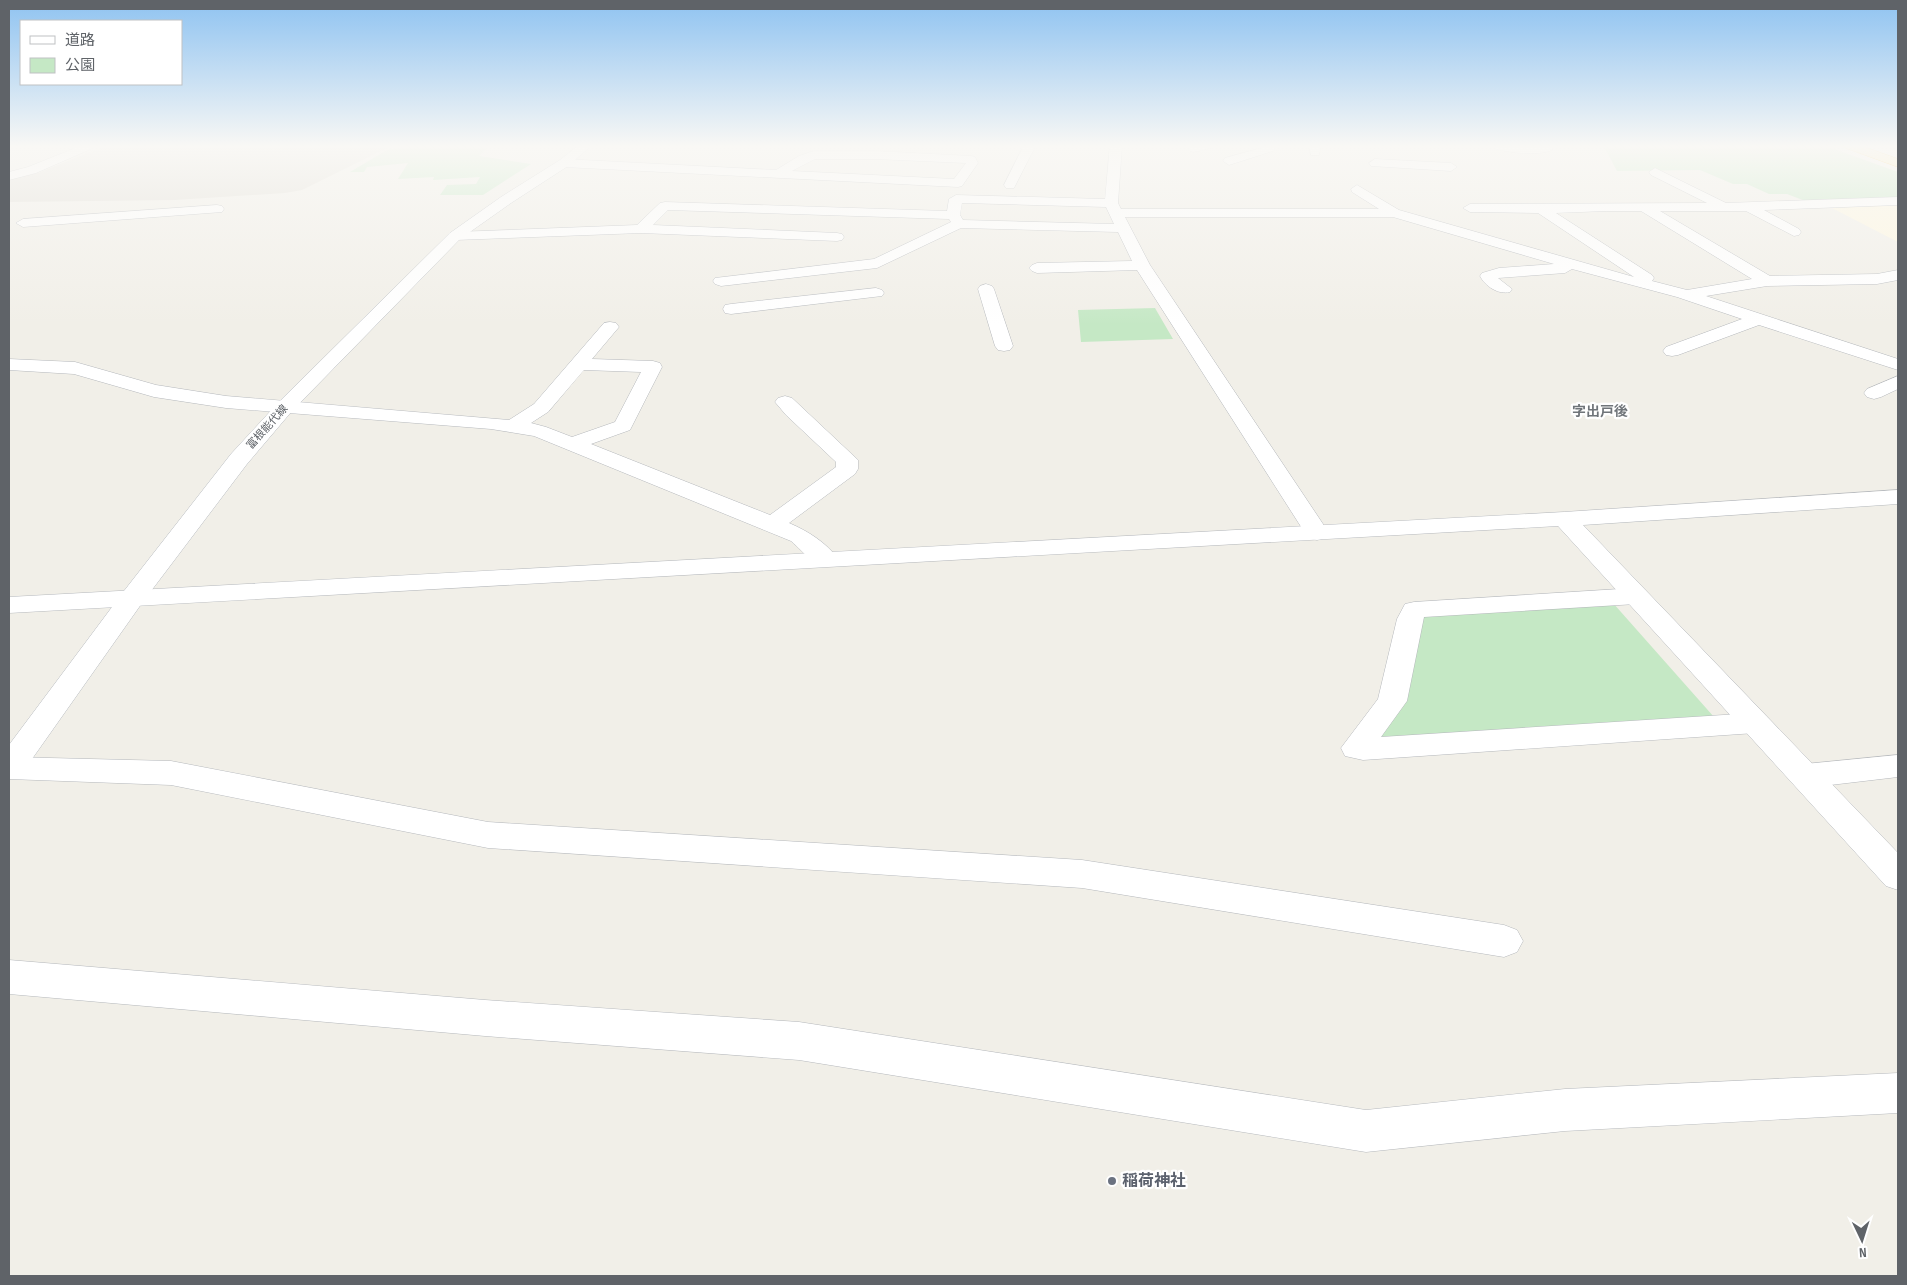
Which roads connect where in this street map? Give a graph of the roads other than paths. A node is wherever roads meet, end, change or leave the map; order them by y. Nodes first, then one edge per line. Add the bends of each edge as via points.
1 (499, 205) edge
2 (956, 205) edge
3 (1016, 205) edge
4 (1117, 205) edge
5 (1382, 205) edge
6 (1721, 205) edge
7 (1799, 205) edge
8 (1725, 207) junction
9 (1748, 207) junction
10 (1470, 208) dead end
11 (1645, 208) junction
12 (217, 209) dead end
13 (1541, 209) junction
14 (1394, 213) junction
15 (1117, 215) junction
16 (956, 220) junction
17 (23, 223) dead end
18 (641, 229) junction
19 (1794, 232) dead end
20 (455, 236) junction
21 (837, 238) dead end
22 (1142, 265) junction
23 (1581, 267) junction
24 (1037, 268) dead end
25 (1898, 275) edge
26 (721, 281) dead end
27 (1767, 281) junction
28 (986, 289) dead end
29 (1504, 289) dead end
30 (1674, 292) junction
31 (876, 293) dead end
32 (731, 309) dead end
33 (1759, 319) junction
34 (610, 327) dead end
35 (1004, 346) dead end
36 (1672, 351) dead end
37 (579, 364) junction
38 (9, 365) edge
39 (1898, 365) edge
40 (1898, 382) edge
41 (1874, 393) dead end
42 (786, 402) dead end
43 (285, 407) junction
44 (512, 427) junction
45 (572, 444) junction
46 (1898, 497) edge
47 (1564, 520) junction
48 (772, 525) junction
49 (1317, 533) junction
50 (827, 560) junction
51 (1636, 596) junction
52 (133, 597) junction
53 (9, 605) edge
54 (1755, 723) junction
55 (13, 756) edge
56 (1898, 766) edge
57 (1805, 776) junction
58 (1898, 876) edge
59 (1504, 941) dead end
60 (9, 977) edge
61 (1898, 1093) edge

1 - 20 street, 富根能代線
2 - 16 street
3 - 15 street
4 - 15 street
5 - 14 street
6 - 8 street
7 - 9 street
8 - 9 street
8 - 11 street
9 - 19 street
10 - 13 street
11 - 13 street
11 - 27 street
12 - 17 street
13 - 30 street
14 - 15 street
14 - 23 street
15 - 16 street
15 - 22 street
16 - 18 street via 665,206
16 - 26 street via 877,263
18 - 20 street
18 - 21 street
20 - 43 street, 富根能代線
22 - 24 street
22 - 49 street
23 - 29 street via 1488,276
23 - 30 street
25 - 27 street via 1877,279
27 - 30 street via 1696,294
28 - 35 street
30 - 33 street
31 - 32 street
33 - 36 street
33 - 39 street
34 - 37 street
37 - 44 street via 541,408
37 - 45 street via 653,368 623,426
38 - 43 street via 75,368 154,391
40 - 41 street
42 - 48 street via 847,460 847,469
43 - 44 street
43 - 52 street, 富根能代線 via 239,459
44 - 45 street via 539,431
45 - 48 street
46 - 47 street
47 - 49 street
47 - 51 street
48 - 50 street via 800,536
49 - 50 street
50 - 52 street
51 - 54 street
51 - 54 street via 1414,610 1392,701 1359,748
52 - 53 street
52 - 55 street, 富根能代線
54 - 57 street
55 - 59 street via 172,773 488,835 1082,874
56 - 57 street
57 - 58 street
60 - 61 street via 799,1041 1366,1131 1565,1110

